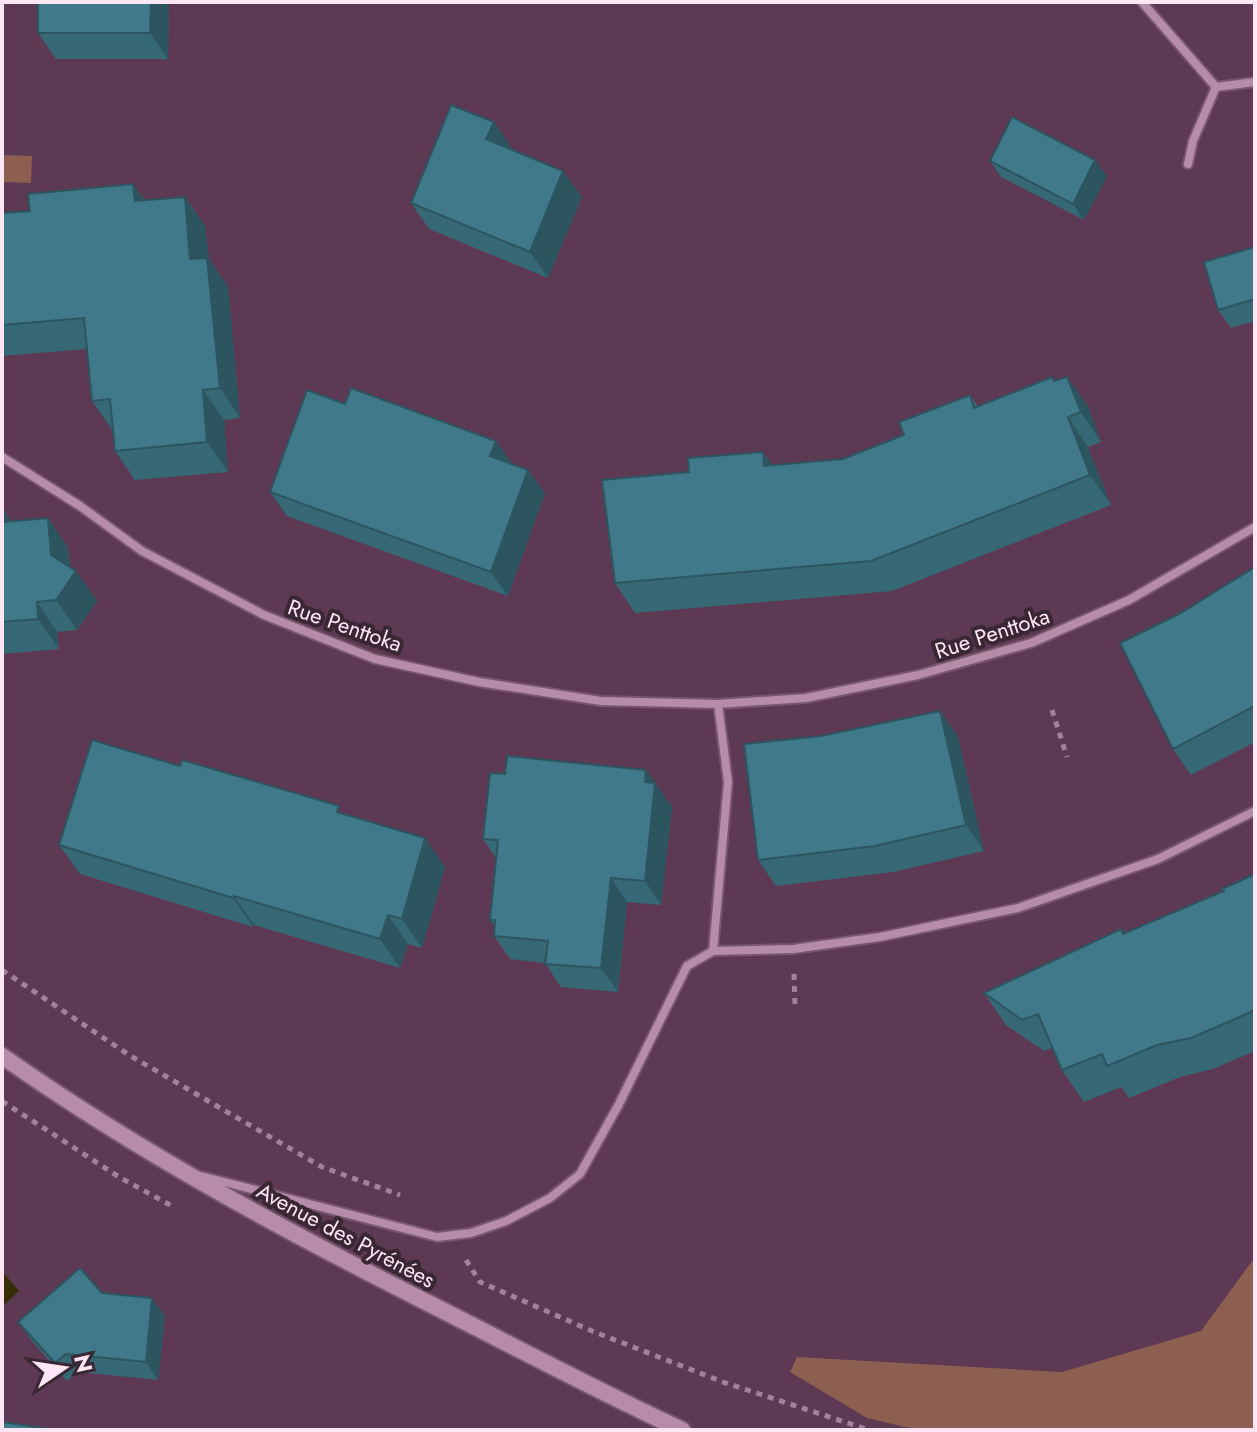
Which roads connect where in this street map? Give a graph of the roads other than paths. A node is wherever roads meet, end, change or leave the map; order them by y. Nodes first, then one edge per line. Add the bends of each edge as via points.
1 (1142, 2) edge
2 (1255, 82) edge
3 (1216, 87) junction
4 (1188, 164) dead end
5 (2, 457) edge
6 (1255, 527) edge
7 (718, 704) junction
8 (1255, 811) edge
9 (713, 951) junction
10 (2, 1056) edge
11 (175, 1169) junction
12 (682, 1430) edge

1 - 3 street
2 - 3 street
3 - 4 street
5 - 7 street, Rue Penttoka via 142,551 264,615 375,659 601,701
6 - 7 street, Rue Penttoka via 1129,600 1031,643 918,675 806,698
7 - 9 street via 728,782
8 - 9 street via 1158,859 1018,908 880,937 793,949
9 - 11 street via 687,966 580,1174 550,1198 506,1221 437,1237
10 - 11 main road, Avenue des Pyrénées
11 - 12 main road, Avenue des Pyrénées

